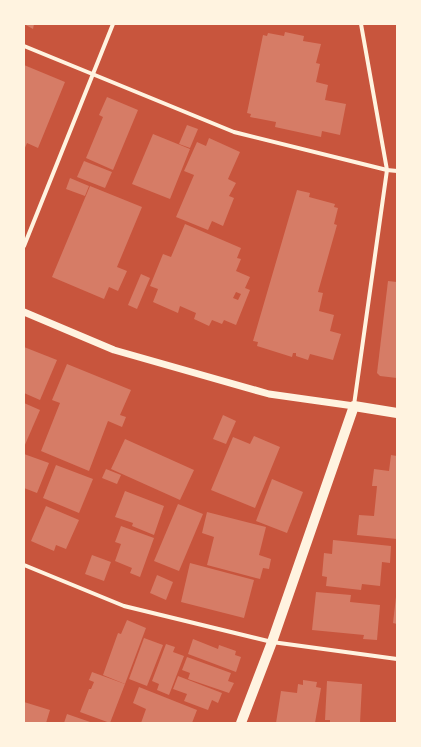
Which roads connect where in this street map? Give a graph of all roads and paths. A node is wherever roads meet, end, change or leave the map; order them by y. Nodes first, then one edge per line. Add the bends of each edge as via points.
1 (113, 24) edge
2 (361, 24) edge
3 (24, 46) edge
4 (93, 74) junction
5 (387, 170) junction
6 (397, 171) edge
7 (24, 246) edge
8 (24, 312) edge
9 (354, 406) junction
10 (397, 413) edge
11 (24, 565) edge
12 (272, 642) junction
13 (397, 659) edge
14 (241, 723) edge

1 - 4 street
2 - 5 street
3 - 4 street
4 - 5 street via 234,132
4 - 7 street
5 - 6 street
5 - 9 street
8 - 9 street via 114,350 269,394
9 - 10 main road
9 - 12 main road
11 - 12 street via 124,606
12 - 13 street
12 - 14 main road

